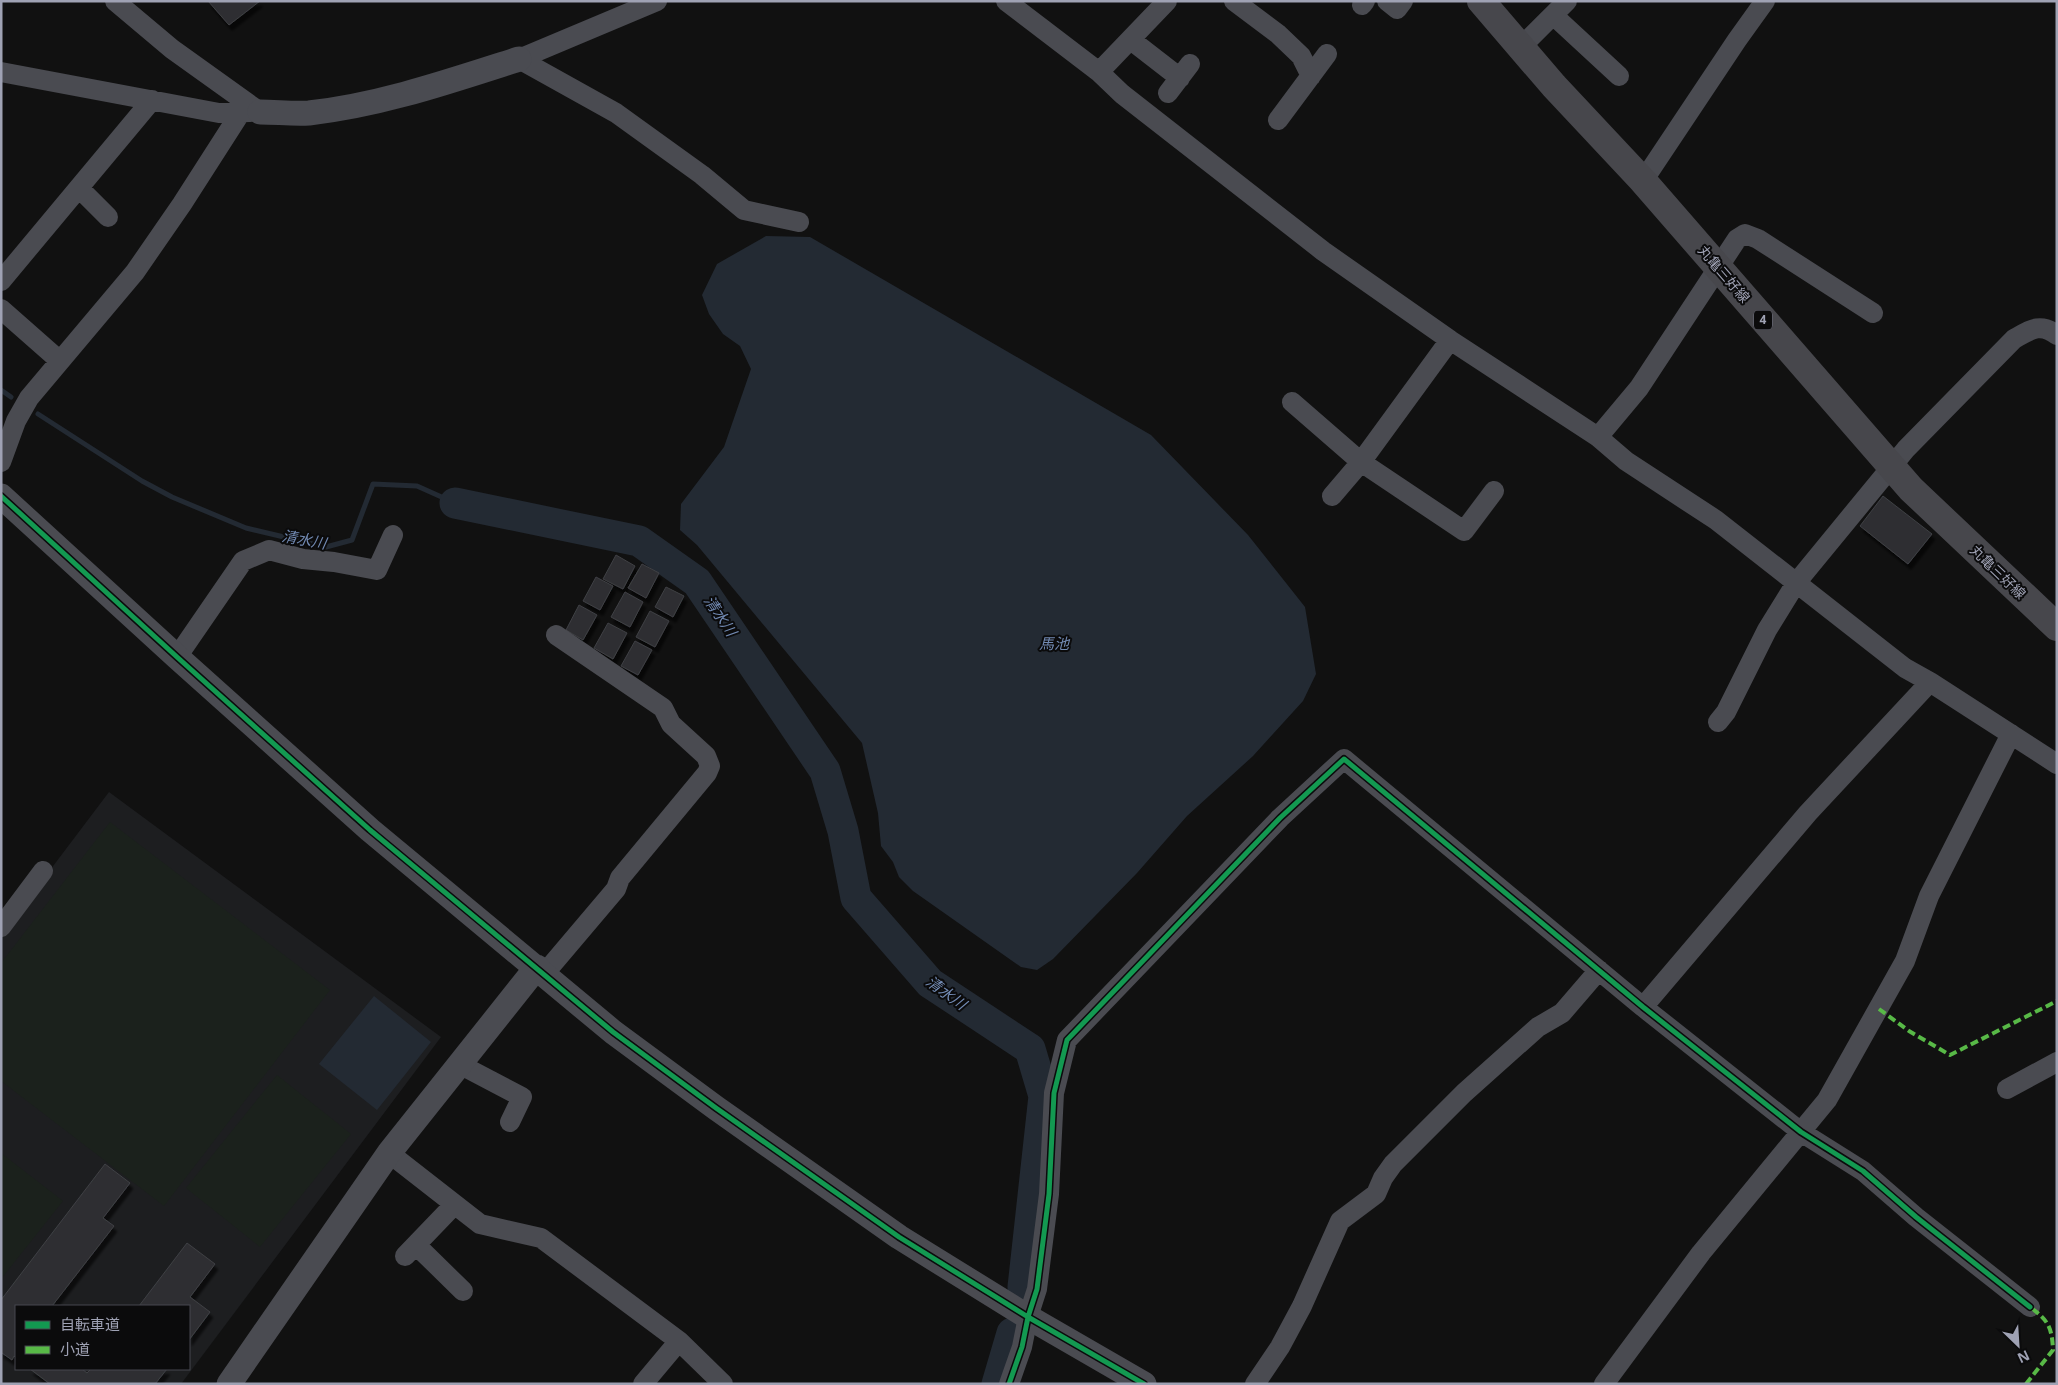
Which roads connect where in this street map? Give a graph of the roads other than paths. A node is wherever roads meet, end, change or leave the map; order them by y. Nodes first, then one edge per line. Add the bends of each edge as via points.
1 (115, 1) edge
2 (657, 1) edge
3 (1006, 1) edge
4 (1167, 1) edge
5 (1234, 1) edge
6 (1387, 1) edge
7 (1403, 1) edge
8 (1765, 1) edge
9 (1487, 5) edge
10 (1560, 8) edge
11 (1131, 40) junction
12 (1521, 47) junction
13 (1327, 54) dead end
14 (518, 58) junction
15 (1, 72) edge
16 (1100, 72) junction
17 (1311, 76) junction
18 (1618, 76) dead end
19 (1179, 78) dead end
20 (152, 100) junction
21 (250, 112) junction
22 (1278, 120) dead end
23 (1643, 181) junction
24 (79, 188) junction
25 (108, 217) dead end
26 (799, 222) dead end
27 (1718, 267) junction
28 (1, 281) edge
29 (1, 309) edge
30 (1873, 313) dead end
31 (2057, 335) edge
32 (1450, 340) junction
33 (60, 361) junction
34 (1292, 402) dead end
35 (1598, 437) junction
36 (1, 462) edge
37 (1362, 462) junction
38 (1892, 467) junction
39 (1494, 490) dead end
40 (1, 496) edge
41 (1332, 496) dead end
42 (393, 535) dead end
43 (1796, 583) junction
44 (2057, 627) edge
45 (556, 636) dead end
46 (177, 658) junction
47 (1930, 682) junction
48 (1718, 722) dead end
49 (2011, 734) junction
50 (2057, 764) edge
51 (43, 871) dead end
52 (1, 927) edge
53 (541, 970) junction
54 (1599, 970) junction
55 (1643, 1007) junction
56 (459, 1064) junction
57 (2052, 1071) edge
58 (2007, 1089) dead end
59 (510, 1122) dead end
60 (1801, 1132) junction
61 (389, 1153) junction
62 (454, 1205) junction
63 (463, 1291) dead end
64 (2030, 1306) dead end
65 (1028, 1317) junction
66 (678, 1340) junction
67 (229, 1384) edge
68 (643, 1384) edge
69 (723, 1384) edge
70 (1009, 1384) edge
71 (1144, 1384) edge
72 (1255, 1384) edge
73 (1604, 1384) edge

1 - 21 street
2 - 14 street
3 - 16 street
4 - 11 street
5 - 17 street via 1301,56
6 - 7 street via 1397,9
8 - 23 street
9 - 12 main road, 丸亀三好線 / 4
10 - 12 street
10 - 18 street
11 - 16 street
11 - 19 street
12 - 23 main road, 丸亀三好線 / 4
13 - 17 street
14 - 21 street via 364,105 307,113
14 - 26 street via 616,113 702,175 744,210
15 - 20 street
16 - 32 street via 1122,94 1323,251
17 - 22 street
20 - 21 street via 219,113
20 - 24 street
21 - 33 street via 135,272
23 - 27 main road, 丸亀三好線 / 4
24 - 25 street
24 - 28 street
27 - 30 street via 1736,239 1745,234
27 - 35 street via 1639,388
27 - 38 main road, 丸亀三好線 / 4
29 - 33 street
31 - 38 street via 2049,329 2034,328 2014,339
32 - 35 street
32 - 37 street
33 - 36 street via 29,398 16,421
34 - 37 street
35 - 43 street via 1626,461 1716,520
37 - 39 street via 1464,531
37 - 41 street
38 - 43 street
38 - 44 main road, 丸亀三好線 / 4 via 1911,489
40 - 46 street
42 - 46 street via 378,570 303,559 269,550 243,561
43 - 47 street via 1905,668
43 - 48 street
45 - 53 street via 663,708 671,724 706,756 710,766 620,878 616,890
46 - 53 street via 370,830
47 - 49 street
47 - 55 street via 1808,813
49 - 50 street
49 - 60 street via 1929,896 1905,961 1827,1100
51 - 52 street
53 - 56 street
53 - 65 street via 613,1032 716,1108 899,1237
54 - 55 street
54 - 65 street via 1344,759 1280,818 1067,1040 1054,1093 1049,1194 1037,1289
54 - 72 street via 1562,1013 1538,1027 1464,1093 1393,1164 1376,1194 1340,1221 1302,1306
55 - 60 street
56 - 59 street via 522,1097
56 - 61 street
57 - 58 street
60 - 64 street via 1864,1172
60 - 73 street via 1701,1253
61 - 62 street
61 - 67 street
62 - 63 street via 410,1251
62 - 66 street via 480,1224 541,1238
65 - 70 street
65 - 71 street
66 - 68 street
66 - 69 street

